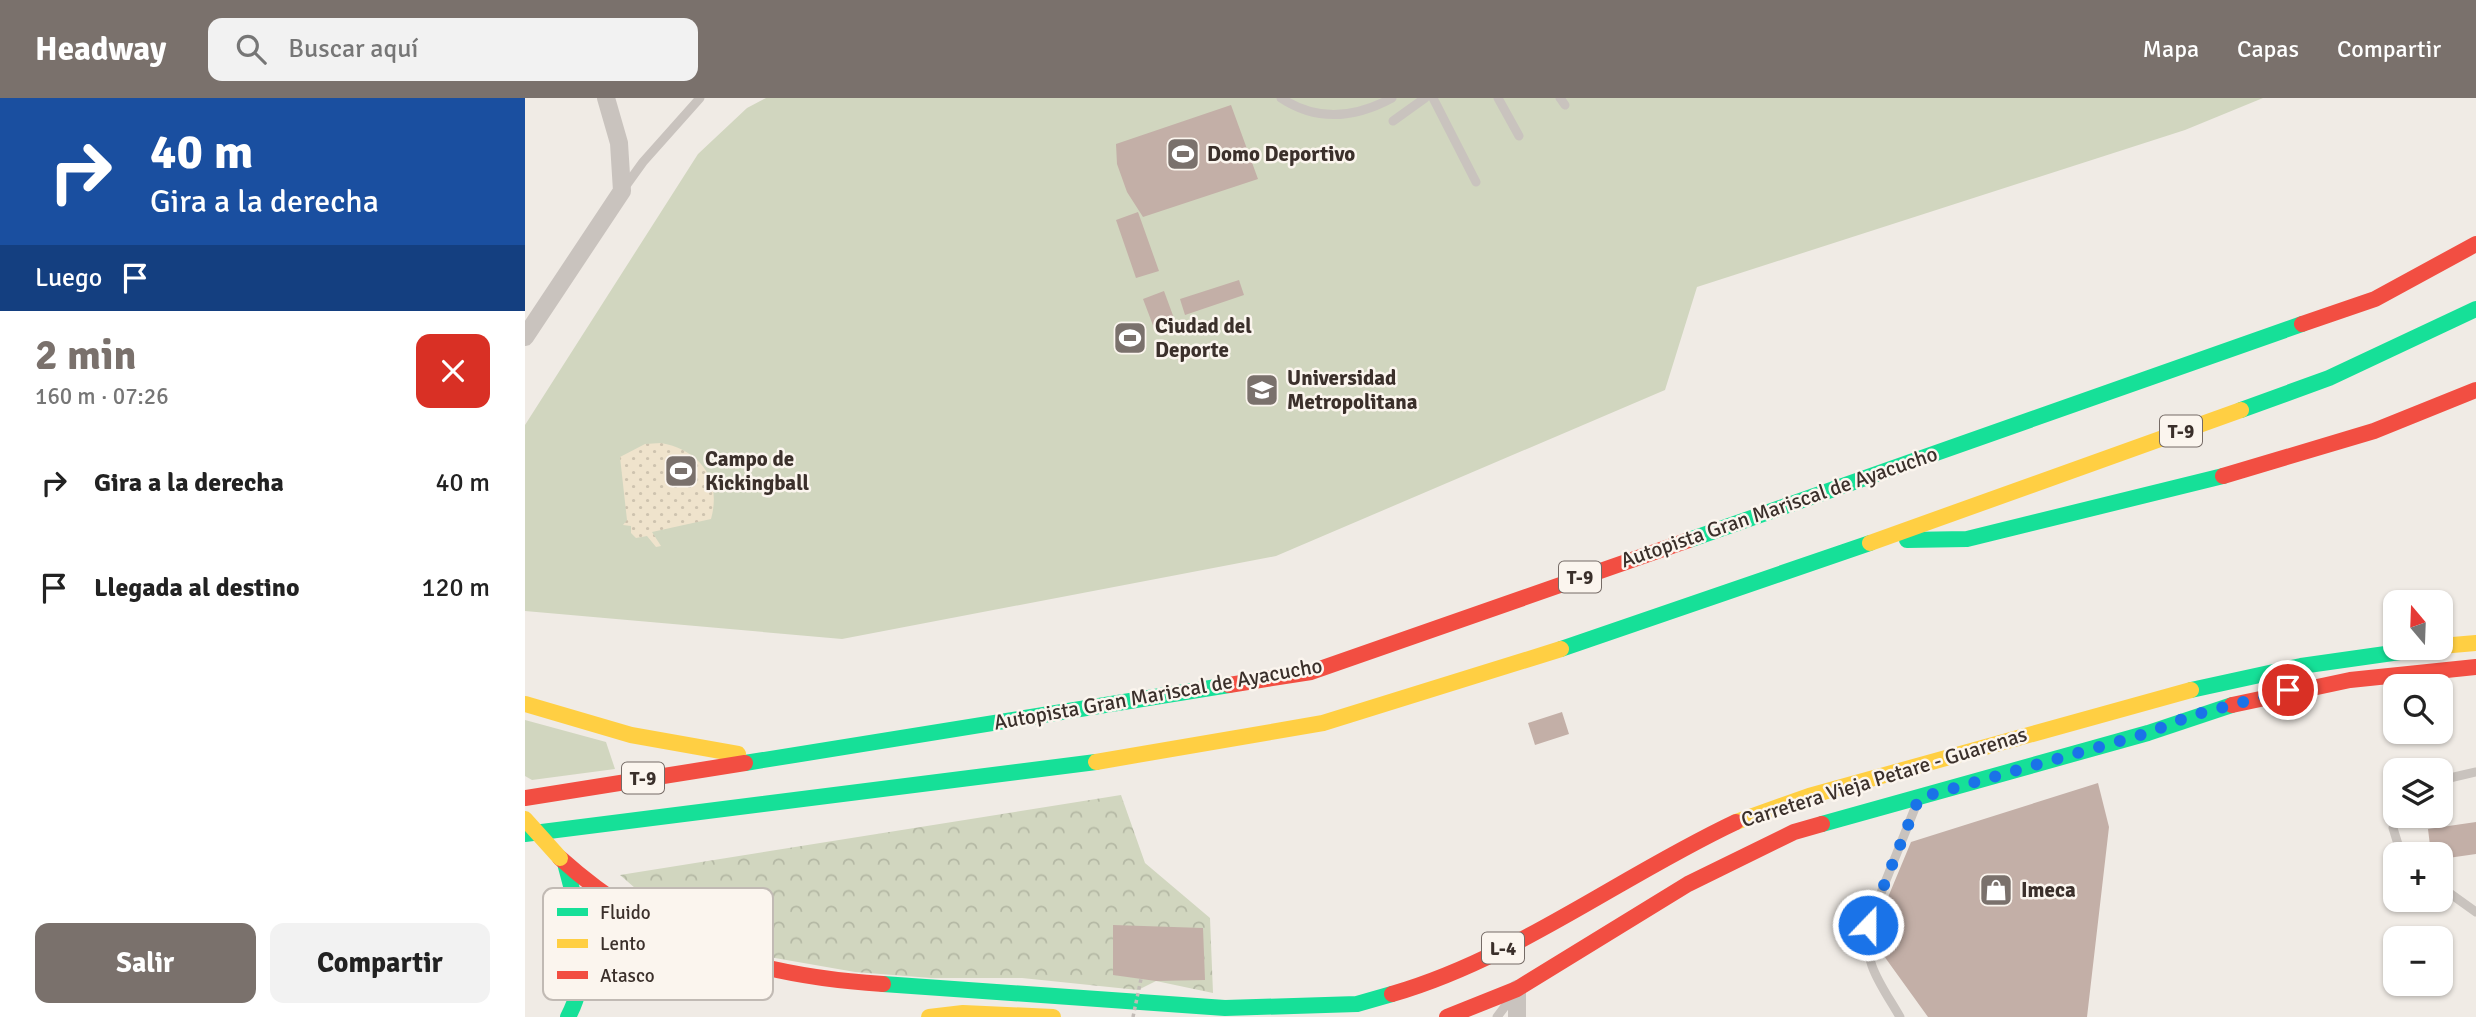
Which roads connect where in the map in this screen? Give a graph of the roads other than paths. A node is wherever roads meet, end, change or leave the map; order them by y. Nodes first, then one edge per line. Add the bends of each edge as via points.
1 (606, 98) edge
2 (700, 98) edge
3 (1282, 98) edge
4 (1392, 98) edge
5 (1425, 98) edge
6 (1433, 98) edge
7 (1498, 98) edge
8 (1393, 121) dead end
9 (1519, 136) dead end
10 (1476, 182) dead end
11 (622, 191) junction
12 (2456, 237) dead end
13 (2476, 244) edge
14 (2375, 299) junction
15 (2476, 309) edge
16 (525, 337) edge
17 (2476, 390) edge
18 (1880, 540) junction
19 (2476, 643) edge
20 (2453, 645) edge
21 (2383, 652) edge
22 (2476, 667) edge
23 (525, 704) edge
24 (761, 758) junction
25 (2476, 772) edge
26 (2453, 777) edge
27 (525, 798) edge
28 (1919, 798) junction
29 (525, 819) edge
30 (525, 834) edge
31 (563, 861) junction
32 (570, 888) edge
33 (600, 888) edge
34 (2453, 896) edge
35 (2476, 912) edge
36 (773, 971) edge
37 (1517, 989) junction
38 (575, 1000) edge
39 (568, 1017) edge
40 (929, 1017) edge
41 (1053, 1017) edge
42 (1447, 1017) edge
43 (1497, 1017) edge
44 (1517, 1017) edge
45 (1900, 1017) edge

1 - 11 street via 619,143
2 - 11 lane
3 - 4 lane via 1325,116 1350,114
5 - 8 lane
6 - 10 lane
7 - 9 lane
11 - 16 street
12 - 14 main road
13 - 14 main road, Autopista Gran Mariscal de Ayacucho / T-9
14 - 24 main road, Autopista Gran Mariscal de Ayacucho / T-9 via 1311,672
15 - 18 main road, T-9 via 2329,378
17 - 18 main road via 2329,446 2232,474 1967,539
18 - 30 main road, T-9 via 1566,648 1323,723 1046,771
19 - 20 main road
21 - 36 main road, Carretera Vieja Petare - Guarenas / L-4 via 2349,655 2051,726 1775,807 1700,839 1472,965 1355,1004 1299,1013 1207,1014
22 - 28 main road, Carretera Vieja Petare - Guarenas / L-4 via 2357,678 2288,690
23 - 24 main road via 631,734
24 - 27 main road, Autopista Gran Mariscal de Ayacucho / T-9
25 - 26 lane
28 - 37 main road, Carretera Vieja Petare - Guarenas / L-4 via 1794,832 1616,926
28 - 45 lane via 1868,925 1865,946 1871,967
29 - 31 main road, L-4, bridge
31 - 32 main road, L-4
31 - 33 main road, Carretera Vieja Petare - Guarenas / L-4
34 - 35 lane
37 - 42 main road, Carretera Vieja Petare - Guarenas / L-4
37 - 43 lane
37 - 44 street
38 - 39 main road, L-4
40 - 41 main road via 963,1013

